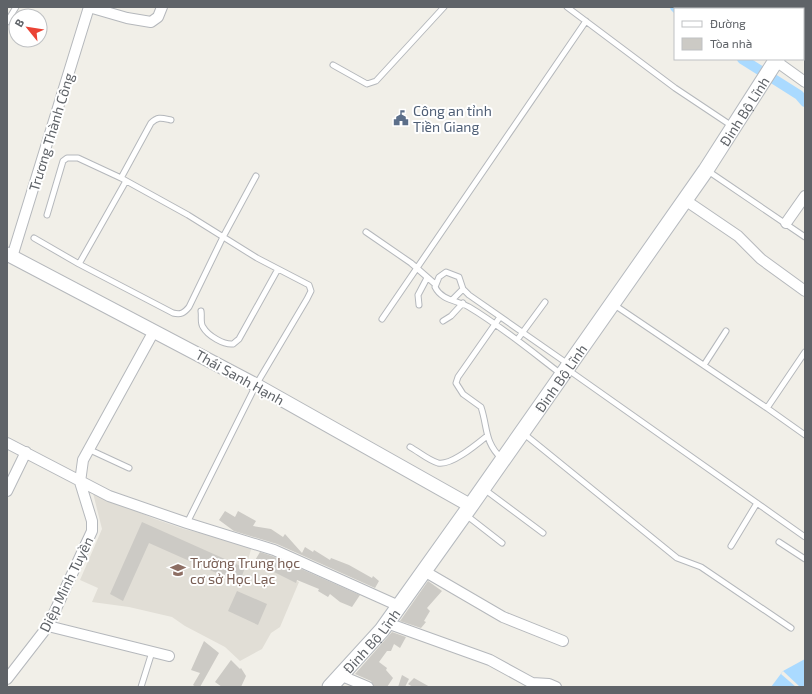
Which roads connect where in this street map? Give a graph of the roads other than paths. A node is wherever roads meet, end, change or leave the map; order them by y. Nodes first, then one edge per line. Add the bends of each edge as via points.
1 (16, 7) edge
2 (89, 7) edge
3 (162, 7) edge
4 (444, 7) edge
5 (567, 7) edge
6 (586, 21) junction
7 (7, 22) edge
8 (772, 64) edge
9 (333, 65) dead end
10 (805, 82) edge
11 (171, 120) dead end
12 (732, 126) junction
13 (706, 170) junction
14 (256, 176) dead end
15 (124, 180) junction
16 (805, 196) edge
17 (685, 200) junction
18 (47, 215) dead end
19 (786, 224) junction
20 (366, 232) dead end
21 (223, 237) junction
22 (805, 237) edge
23 (34, 238) dead end
24 (10, 255) edge
25 (79, 264) junction
26 (416, 268) junction
27 (278, 269) junction
28 (427, 278) junction
29 (435, 284) junction
30 (463, 289) junction
31 (805, 292) edge
32 (452, 300) junction
33 (545, 302) dead end
34 (463, 304) junction
35 (612, 304) junction
36 (419, 305) dead end
37 (201, 311) dead end
38 (500, 317) junction
39 (382, 319) dead end
40 (443, 321) dead end
41 (495, 324) junction
42 (154, 331) junction
43 (726, 331) dead end
44 (522, 332) junction
45 (517, 340) junction
46 (805, 352) edge
47 (704, 365) junction
48 (566, 369) junction
49 (256, 385) junction
50 (767, 408) junction
51 (522, 433) junction
52 (805, 435) edge
53 (486, 436) junction
54 (7, 443) edge
55 (410, 447) dead end
56 (88, 448) junction
57 (26, 452) junction
58 (503, 460) junction
59 (129, 468) dead end
60 (80, 482) junction
61 (483, 489) junction
62 (7, 491) edge
63 (757, 503) junction
64 (468, 510) junction
65 (187, 523) junction
66 (543, 532) dead end
67 (805, 536) edge
68 (779, 542) dead end
69 (502, 543) dead end
70 (731, 546) dead end
71 (805, 559) edge
72 (424, 571) junction
73 (399, 606) junction
74 (387, 623) junction
75 (48, 626) junction
76 (791, 628) dead end
77 (563, 641) dead end
78 (152, 651) junction
79 (169, 656) dead end
80 (342, 676) junction
81 (7, 678) edge
82 (532, 685) edge
83 (141, 687) edge
84 (330, 687) edge
85 (368, 687) edge
86 (556, 687) edge

1 - 7 lane
2 - 3 street via 151,22 158,17
2 - 24 street, Trương Thành Công
4 - 9 lane via 372,84 367,84
5 - 6 lane
6 - 12 lane via 675,88
6 - 26 lane
8 - 10 street
8 - 12 main road, Đinh Bộ Lĩnh
11 - 15 lane via 161,117 155,118 151,123
12 - 13 main road, Đinh Bộ Lĩnh
13 - 17 main road, Đinh Bộ Lĩnh
13 - 19 lane
14 - 21 lane
15 - 18 lane via 78,158 67,158 63,161
15 - 21 lane
15 - 25 lane
16 - 19 street
17 - 31 street via 738,236 760,259
17 - 35 main road, Đinh Bộ Lĩnh
19 - 22 lane
20 - 26 lane
21 - 25 lane via 189,307 184,313 179,314
21 - 27 lane
23 - 25 lane
24 - 42 street, Thái Sanh Hạnh
26 - 28 lane
26 - 39 lane
27 - 37 lane via 239,339 233,344 229,345 215,338 204,329
27 - 49 lane via 309,285 311,291
28 - 29 lane
28 - 36 lane via 418,295
29 - 30 lane via 446,272 453,273 459,277
29 - 32 lane via 438,293
30 - 32 lane
30 - 38 lane
32 - 34 lane
33 - 44 lane
34 - 40 lane
34 - 41 lane
35 - 47 lane
35 - 48 main road, Đinh Bộ Lĩnh
38 - 41 lane
38 - 44 lane
41 - 45 lane
41 - 53 lane via 456,383 463,394 481,407
42 - 49 street, Thái Sanh Hạnh
42 - 56 street, Diệp Minh Tuyền
43 - 47 lane
44 - 45 lane
44 - 48 lane
45 - 48 lane
46 - 50 lane
47 - 50 lane
48 - 51 main road, Đinh Bộ Lĩnh
48 - 63 lane
49 - 64 street, Thái Sanh Hạnh
49 - 65 lane
50 - 52 lane
51 - 58 main road, Đinh Bộ Lĩnh
51 - 76 lane via 677,558 701,567
53 - 55 lane via 468,451 446,462 439,463
53 - 58 lane
54 - 57 street
56 - 59 lane
56 - 60 street, Diệp Minh Tuyền via 83,460
57 - 60 street
57 - 62 street
58 - 61 main road, Đinh Bộ Lĩnh
60 - 65 street via 132,505
60 - 75 street, Diệp Minh Tuyền via 92,521 92,531
61 - 64 main road, Đinh Bộ Lĩnh
61 - 66 lane
63 - 67 lane
63 - 70 lane
64 - 69 lane
64 - 72 main road, Đinh Bộ Lĩnh
65 - 73 street via 274,550
68 - 71 lane
72 - 73 main road, Đinh Bộ Lĩnh
72 - 77 street via 503,617
73 - 74 main road, Đinh Bộ Lĩnh
74 - 80 main road, Đinh Bộ Lĩnh
74 - 82 street via 490,660
75 - 78 street
75 - 81 street, Diệp Minh Tuyền
78 - 79 street
78 - 83 lane
80 - 84 main road, Đinh Bộ Lĩnh
80 - 85 street
82 - 86 street via 549,684

